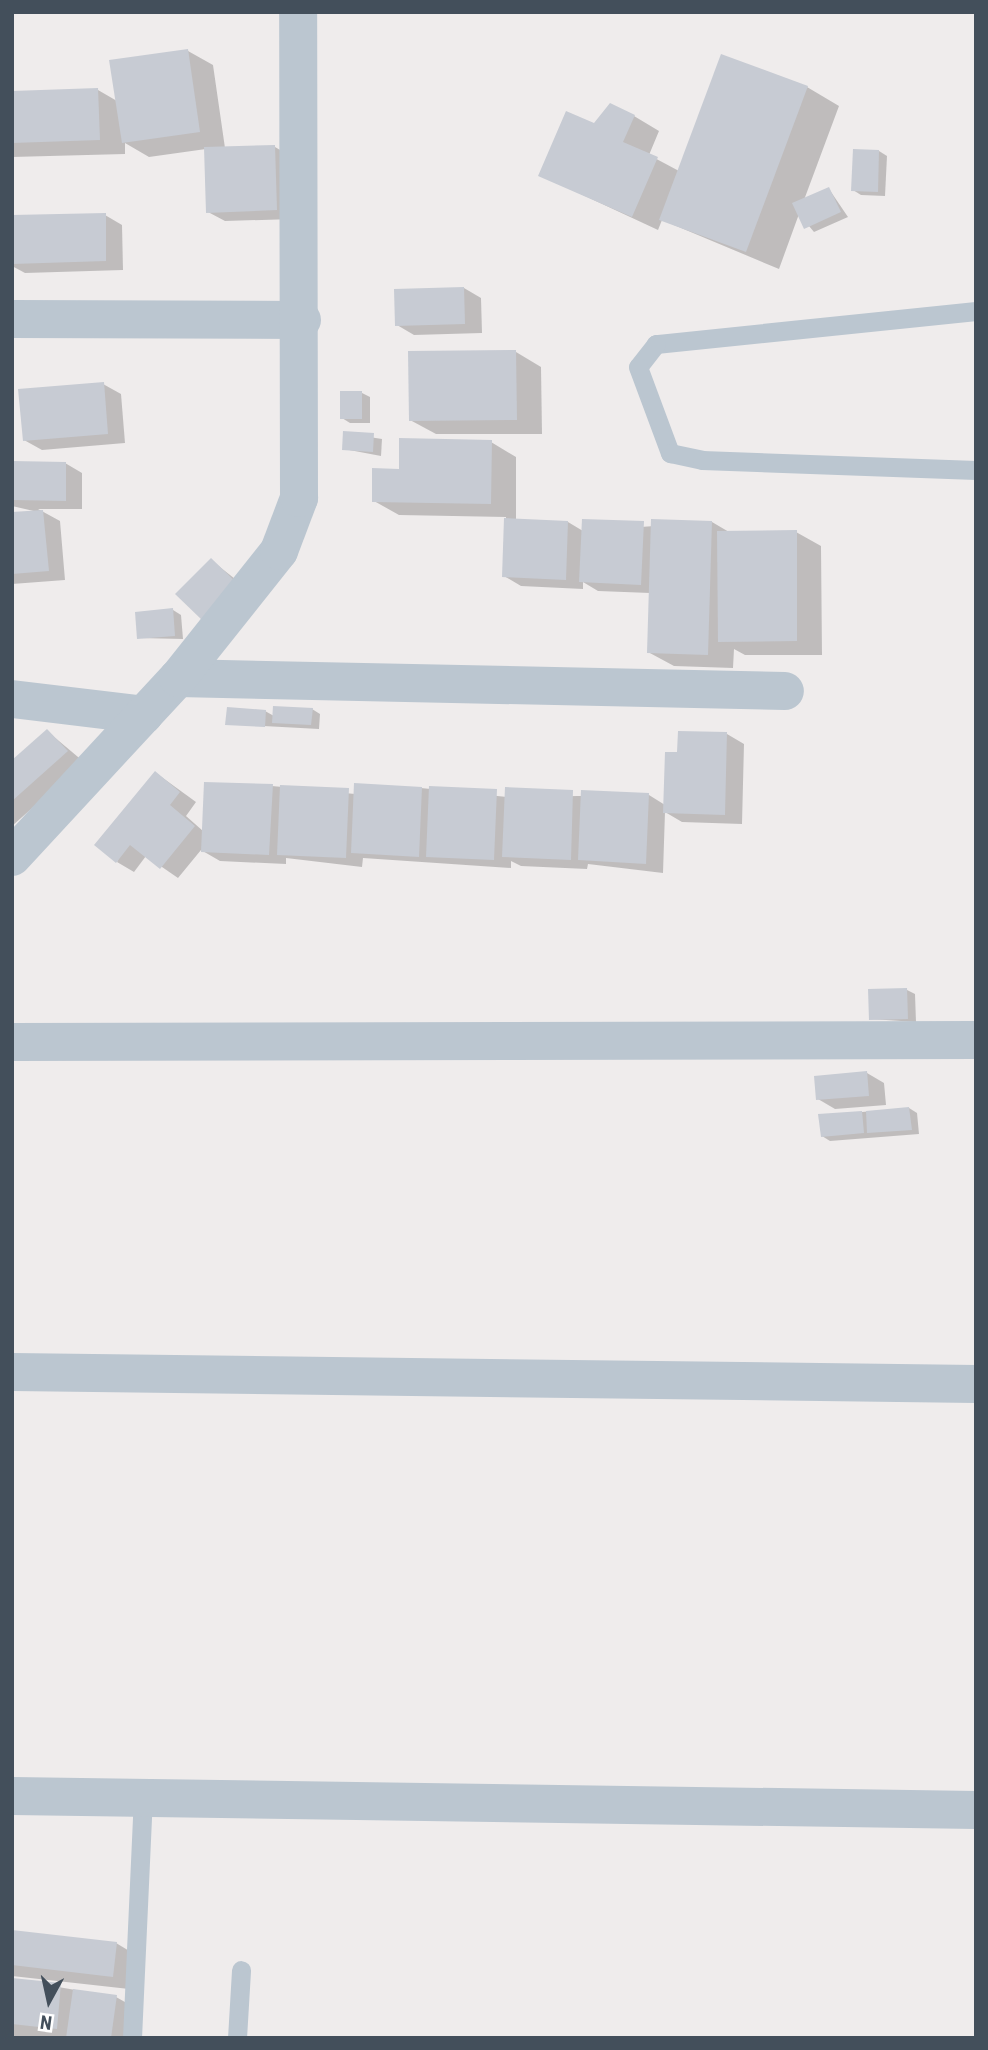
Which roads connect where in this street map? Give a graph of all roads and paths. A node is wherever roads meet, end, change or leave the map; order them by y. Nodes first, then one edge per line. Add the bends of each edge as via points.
1 (298, 12) edge
2 (976, 311) edge
3 (12, 319) edge
4 (302, 320) junction
5 (976, 470) edge
6 (178, 678) junction
7 (785, 691) dead end
8 (12, 699) edge
9 (144, 715) junction
10 (12, 857) edge
11 (976, 1040) edge
12 (12, 1042) edge
13 (12, 1372) edge
14 (976, 1384) edge
15 (12, 1796) edge
16 (143, 1798) junction
17 (976, 1810) edge
18 (241, 1970) dead end
19 (132, 2038) edge
20 (237, 2038) edge

1 - 4 street
2 - 5 lane via 656,344 638,367 670,453 702,460
3 - 4 street
4 - 6 street via 299,498 279,551
6 - 7 street
6 - 9 street
8 - 9 street
9 - 10 street
11 - 12 street
13 - 14 street
15 - 16 street
16 - 17 street
16 - 19 lane
18 - 20 lane

